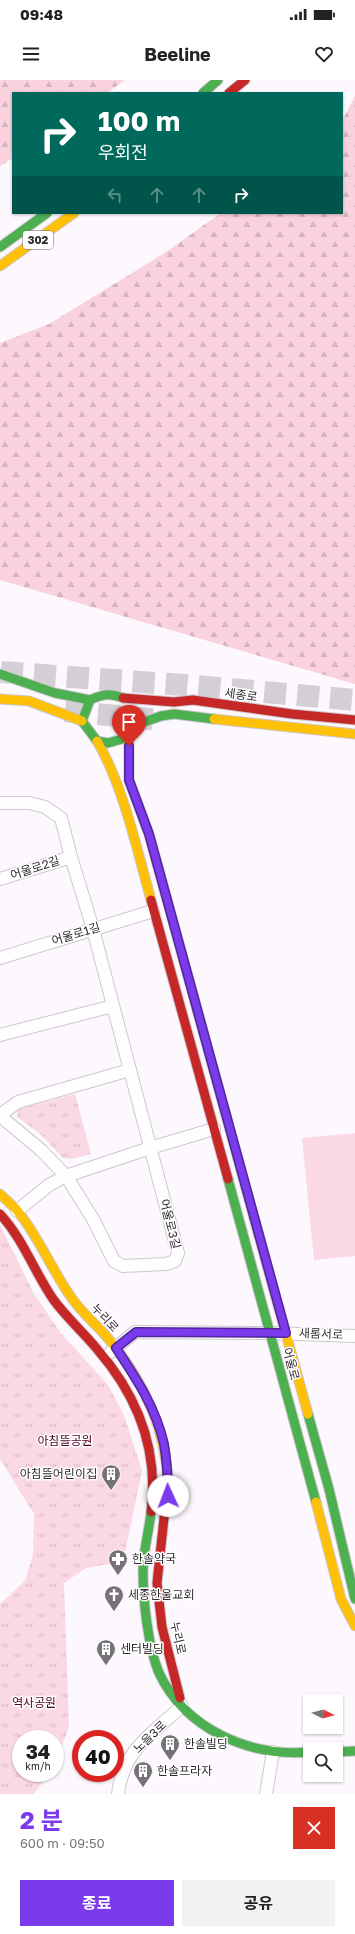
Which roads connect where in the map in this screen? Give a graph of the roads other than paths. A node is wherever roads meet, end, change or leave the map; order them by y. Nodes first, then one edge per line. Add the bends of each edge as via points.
1 (218, 80) edge
2 (244, 80) edge
3 (203, 92) edge
4 (230, 92) edge
5 (46, 214) edge
6 (73, 214) edge
7 (0, 247) edge
8 (0, 266) edge
9 (0, 674) edge
10 (124, 698) junction
11 (0, 699) edge
12 (90, 700) junction
13 (132, 707) dead end
14 (355, 720) edge
15 (82, 721) junction
16 (355, 734) edge
17 (129, 736) junction
18 (97, 741) junction
19 (0, 803) edge
20 (71, 857) junction
21 (0, 879) edge
22 (153, 911) junction
23 (93, 929) junction
24 (0, 958) edge
25 (113, 1006) junction
26 (0, 1036) edge
27 (130, 1070) junction
28 (0, 1116) edge
29 (214, 1129) junction
30 (150, 1148) junction
31 (66, 1176) junction
32 (0, 1194) edge
33 (17, 1210) junction
34 (0, 1214) edge
35 (270, 1332) junction
36 (286, 1333) junction
37 (355, 1336) edge
38 (116, 1348) junction
39 (105, 1358) junction
40 (355, 1600) edge
41 (355, 1626) edge
42 (182, 1706) junction
43 (355, 1751) edge
44 (273, 1752) junction
45 (303, 1752) edge
46 (343, 1752) edge
47 (118, 1794) edge
48 (266, 1794) edge

1 - 3 main road
2 - 4 main road
5 - 7 main road, 302
6 - 8 main road, 302
9 - 12 main road, 세종로 via 55,693
10 - 12 main road, 세종로 via 112,694
10 - 13 main road
10 - 14 main road, 세종로 via 174,702 193,700
11 - 15 main road via 29,701
12 - 15 main road
15 - 18 main road
16 - 17 main road via 191,715 161,716 136,722
17 - 18 main road via 108,743
17 - 36 main road, 어울로 via 129,780 149,834
18 - 22 main road, 어울로 via 109,761 134,838
19 - 20 street, 어울로2길 via 29,803 45,807 61,818
20 - 21 street, 어울로2길
20 - 23 street, 어울로2길
22 - 23 street, 어울로1길
22 - 29 main road, 어울로
23 - 24 street, 어울로1길
23 - 25 street, 어울로3길
25 - 26 street
25 - 27 street, 어울로3길
27 - 28 street, 어울로3길 via 18,1102
27 - 30 street, 어울로3길
28 - 31 street, 어울로3길 via 41,1150
29 - 30 street
29 - 35 main road, 어울로
30 - 31 street
30 - 31 street, 어울로3길 via 178,1253 171,1264 123,1266 114,1260 93,1219
31 - 33 street via 49,1185
32 - 33 main road, 누리로
33 - 38 main road, 누리로 via 76,1305
34 - 39 main road via 25,1249 54,1300
35 - 36 street, 새롬서로
35 - 38 street, 새롬서로 via 136,1332
35 - 41 main road, 어울로 via 341,1599
36 - 37 street, 새롬서로
36 - 40 main road, 어울로 via 329,1489
38 - 39 street, 새롬서로
38 - 42 main road, 누리로 via 143,1389 164,1443 168,1496 158,1556 157,1583 167,1646
39 - 42 main road via 128,1391 149,1445 154,1478 143,1573 147,1615 152,1652 163,1680
42 - 44 main road via 203,1725 226,1739
42 - 47 street, 노을3로 via 128,1759
43 - 46 main road
44 - 45 main road
44 - 48 street

